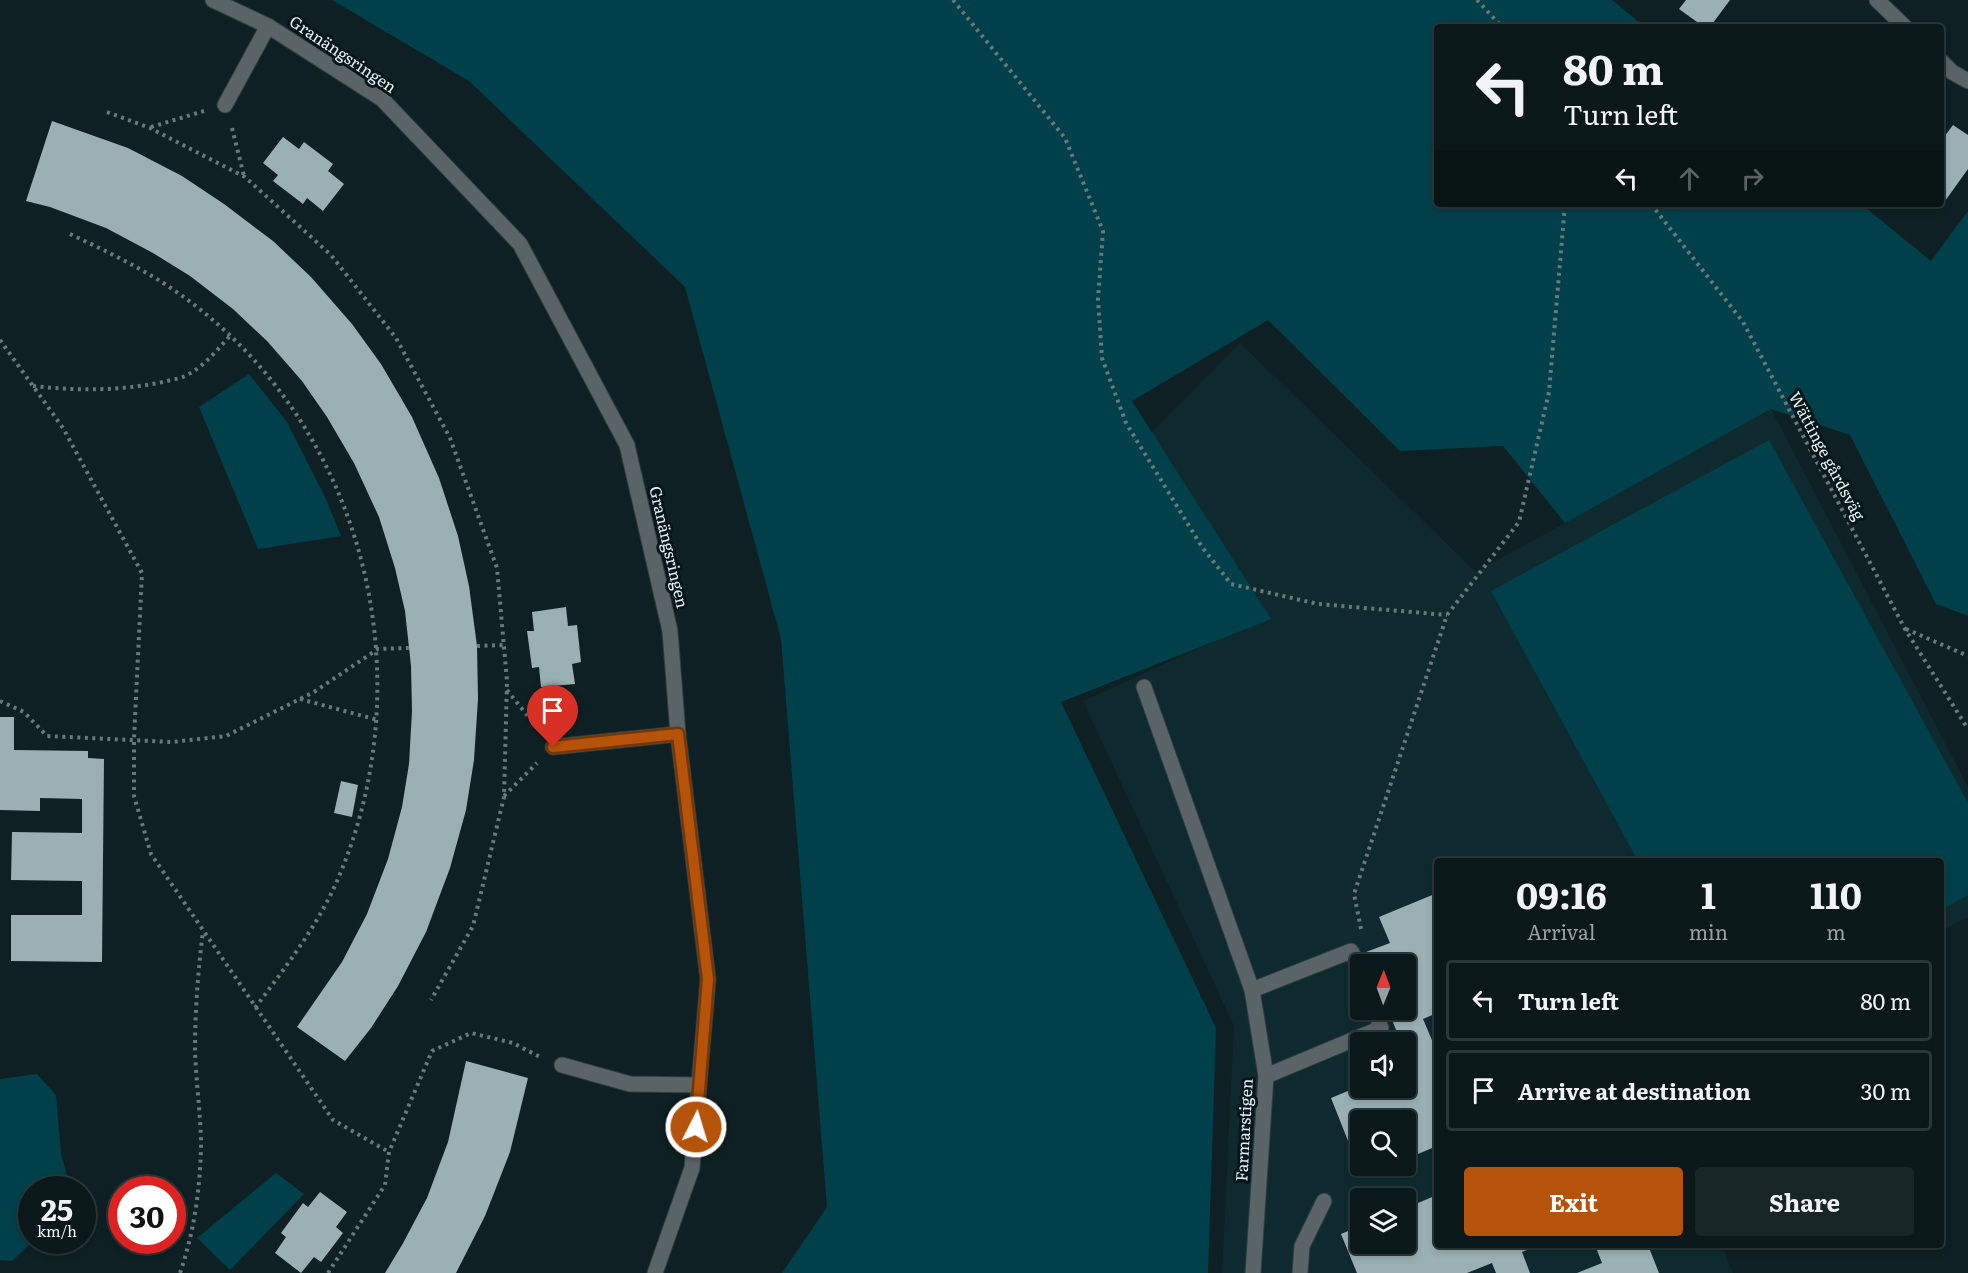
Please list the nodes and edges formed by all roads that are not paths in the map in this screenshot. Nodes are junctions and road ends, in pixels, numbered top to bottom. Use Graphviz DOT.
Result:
graph roads {
  1 [pos="213,0"];
  2 [pos="1877,0"];
  3 [pos="1902,24"];
  4 [pos="268,26"];
  5 [pos="1944,64"];
  6 [pos="1968,81"];
  7 [pos="225,105"];
  8 [pos="1144,687"];
  9 [pos="678,734"];
  10 [pos="553,747"];
  11 [pos="1353,954"];
  12 [pos="1252,990"];
  13 [pos="1378,1020"];
  14 [pos="562,1065"];
  15 [pos="1266,1076"];
  16 [pos="699,1085"];
  17 [pos="1324,1201"];
  18 [pos="655,1273"];
  19 [pos="1253,1273"];
  20 [pos="1300,1273"];
  1 -- 4 [label="street, Granängsringen"];
  2 -- 3 [label="street"];
  4 -- 7 [label="street"];
  4 -- 9 [label="street, Granängsringen"];
  5 -- 6 [label="street"];
  8 -- 12 [label="street, Farmarstigen"];
  9 -- 10 [label="street"];
  9 -- 16 [label="street, Granängsringen"];
  11 -- 12 [label="street"];
  12 -- 15 [label="street, Farmarstigen"];
  13 -- 15 [label="street"];
  14 -- 16 [label="street"];
  15 -- 19 [label="street, Farmarstigen"];
  16 -- 18 [label="street, Granängsringen"];
  17 -- 20 [label="street"];
}
